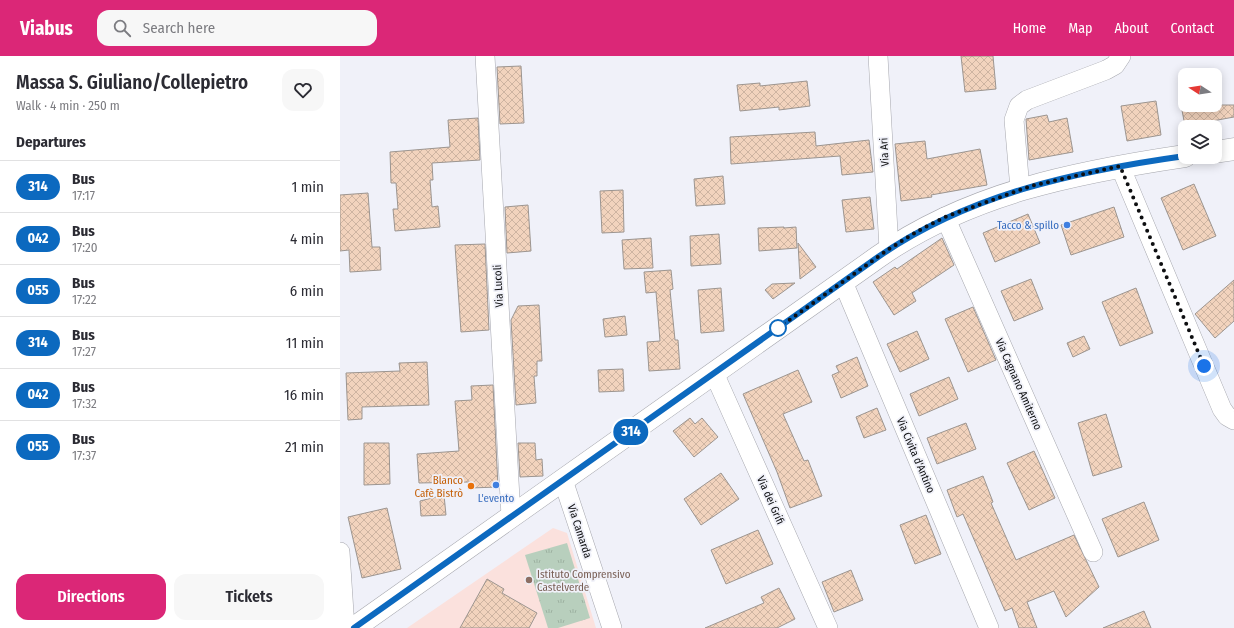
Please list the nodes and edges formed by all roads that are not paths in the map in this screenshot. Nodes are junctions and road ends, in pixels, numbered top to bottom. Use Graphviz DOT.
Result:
graph roads {
  1 [pos="484,56"];
  2 [pos="878,56"];
  3 [pos="1121,56"];
  4 [pos="1234,149"];
  5 [pos="1222,151"];
  6 [pos="1178,157"];
  7 [pos="1120,166"];
  8 [pos="1020,189"];
  9 [pos="945,217"];
  10 [pos="889,249"];
  11 [pos="843,282"];
  12 [pos="714,373"];
  13 [pos="1234,420"];
  14 [pos="563,480"];
  15 [pos="511,516"];
  16 [pos="340,552"];
  17 [pos="1093,552"];
  18 [pos="345,628"];
  19 [pos="354,628"];
  20 [pos="612,628"];
  21 [pos="828,628"];
  22 [pos="989,628"];
  1 -- 15 [label="street, Via Lucoli"];
  2 -- 10 [label="street, Via Ari"];
  3 -- 8 [label="street"];
  4 -- 5 [label="street"];
  6 -- 7 [label="street"];
  7 -- 8 [label="street"];
  7 -- 13 [label="street"];
  8 -- 9 [label="street"];
  9 -- 10 [label="street"];
  9 -- 17 [label="street, Via Cagnano Amiterno"];
  10 -- 11 [label="street"];
  11 -- 12 [label="street"];
  11 -- 22 [label="street, Via Civita d'Antino"];
  12 -- 14 [label="street"];
  12 -- 21 [label="street, Via dei Grifi"];
  14 -- 15 [label="street"];
  14 -- 20 [label="street, Via Camarda"];
  15 -- 19 [label="street"];
  16 -- 18 [label="street"];
}
